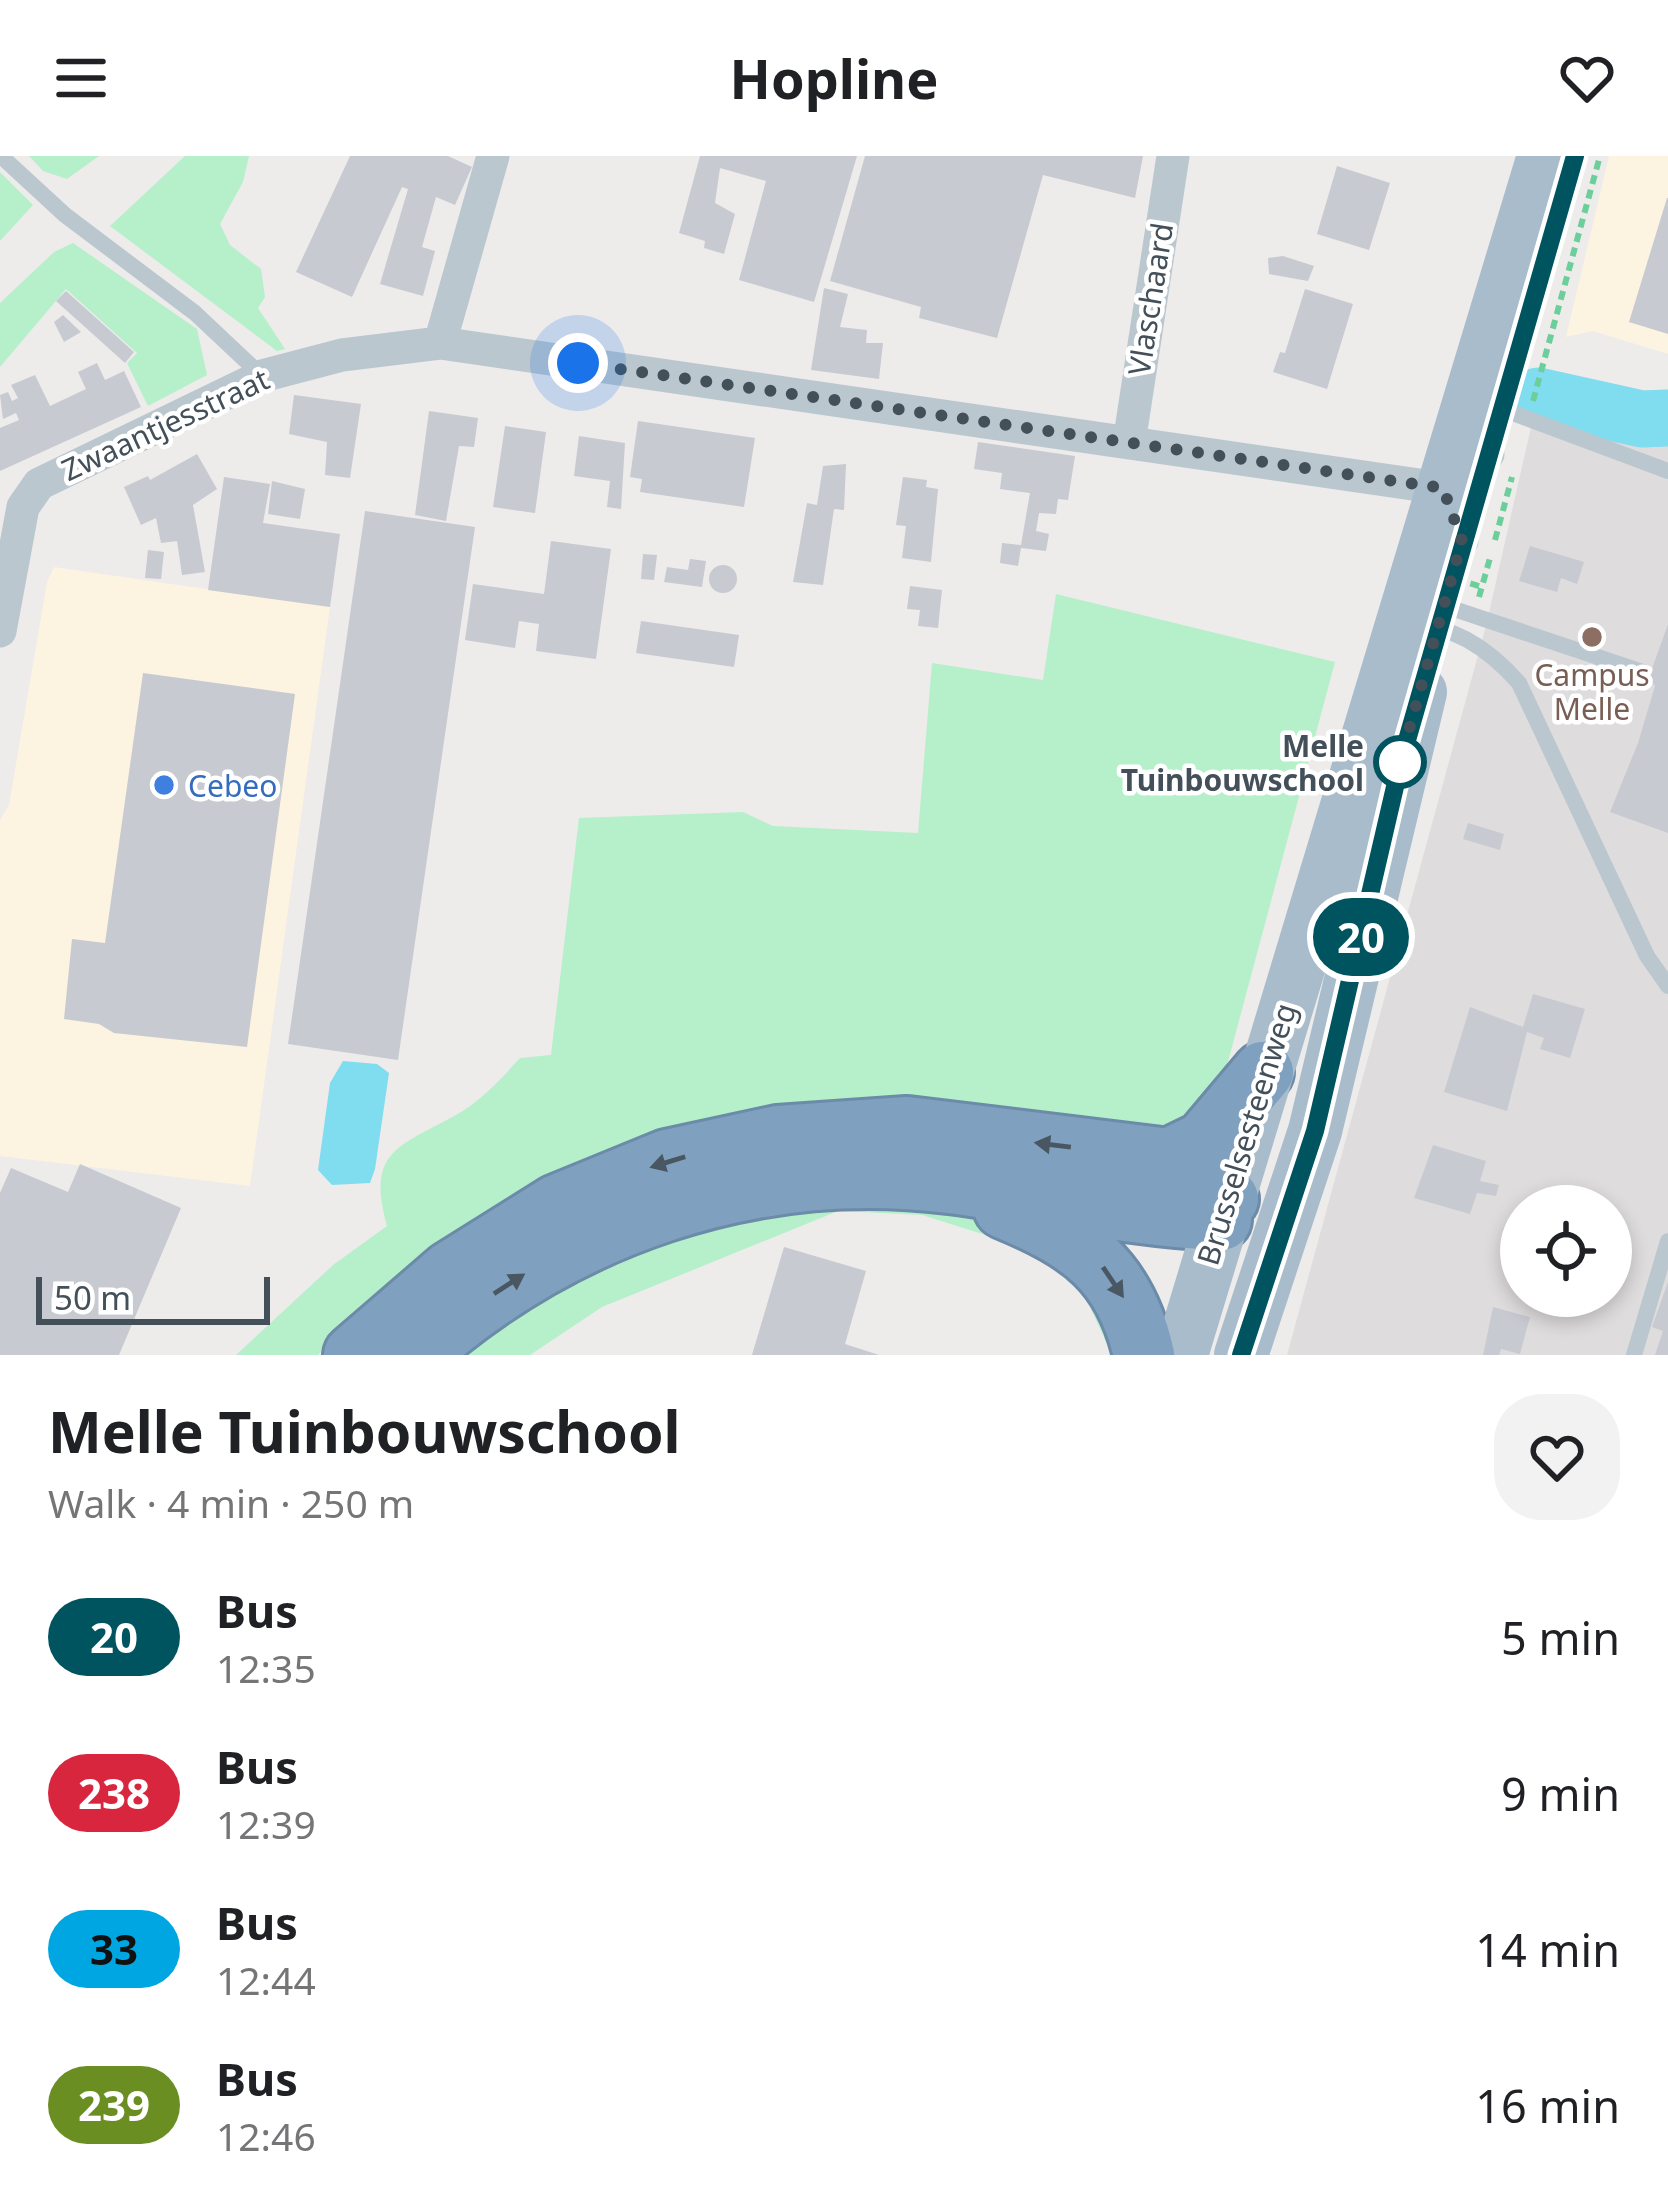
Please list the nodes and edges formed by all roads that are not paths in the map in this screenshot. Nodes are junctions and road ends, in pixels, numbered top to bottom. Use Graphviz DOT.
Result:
graph roads {
  1 [pos="1,156"];
  2 [pos="494,156"];
  3 [pos="1173,156"];
  4 [pos="1544,156"];
  5 [pos="1575,156"];
  6 [pos="440,343"];
  7 [pos="262,376"];
  8 [pos="1495,432"];
  9 [pos="1129,442"];
  10 [pos="1668,471"];
  11 [pos="1443,488"];
  12 [pos="1462,541"];
  13 [pos="1429,618"];
  14 [pos="0,631"];
  15 [pos="1643,672"];
  16 [pos="1668,986"];
  17 [pos="1264,1072"];
  18 [pos="1315,1131"];
  19 [pos="1169,1159"];
  20 [pos="943,1182"];
  21 [pos="1229,1210"];
  22 [pos="1668,1241"];
  23 [pos="1245,1342"];
  24 [pos="353,1355"];
  25 [pos="417,1355"];
  26 [pos="1144,1355"];
  27 [pos="1180,1355"];
  28 [pos="1634,1355"];
  1 -- 7 [label="lane"];
  2 -- 6 [label="street"];
  3 -- 9 [label="street, Vlaschaard"];
  4 -- 11 [label="main road, Brusselsesteenweg"];
  5 -- 8 [label="main road, Brusselsesteenweg"];
  6 -- 7 [label="street, Zwaantjesstraat"];
  6 -- 9 [label="street, Zwaantjesstraat"];
  7 -- 14 [label="street, Zwaantjesstraat"];
  8 -- 10 [label="lane"];
  8 -- 11 [label="street"];
  8 -- 12 [label="main road, Brusselsesteenweg"];
  9 -- 11 [label="street, Zwaantjesstraat"];
  11 -- 12 [label="street"];
  11 -- 13 [label="main road, Brusselsesteenweg"];
  12 -- 13 [label="main road, Brusselsesteenweg"];
  13 -- 15 [label="lane"];
  13 -- 16 [label="lane"];
  13 -- 17 [label="main road, Brusselsesteenweg"];
  13 -- 18 [label="main road, Brusselsesteenweg"];
  17 -- 19 [label="highway"];
  17 -- 21 [label="main road, Brusselsesteenweg"];
  18 -- 21 [label="main road"];
  18 -- 23 [label="main road, Brusselsesteenweg"];
  19 -- 21 [label="highway"];
  19 -- 24 [label="highway, one-way"];
  20 -- 21 [label="highway"];
  25 -- 20 [label="highway, one-way"];
  20 -- 26 [label="highway, one-way"];
  21 -- 23 [label="main road"];
  21 -- 27 [label="main road, Brusselsesteenweg"];
  22 -- 28 [label="lane"];
}
